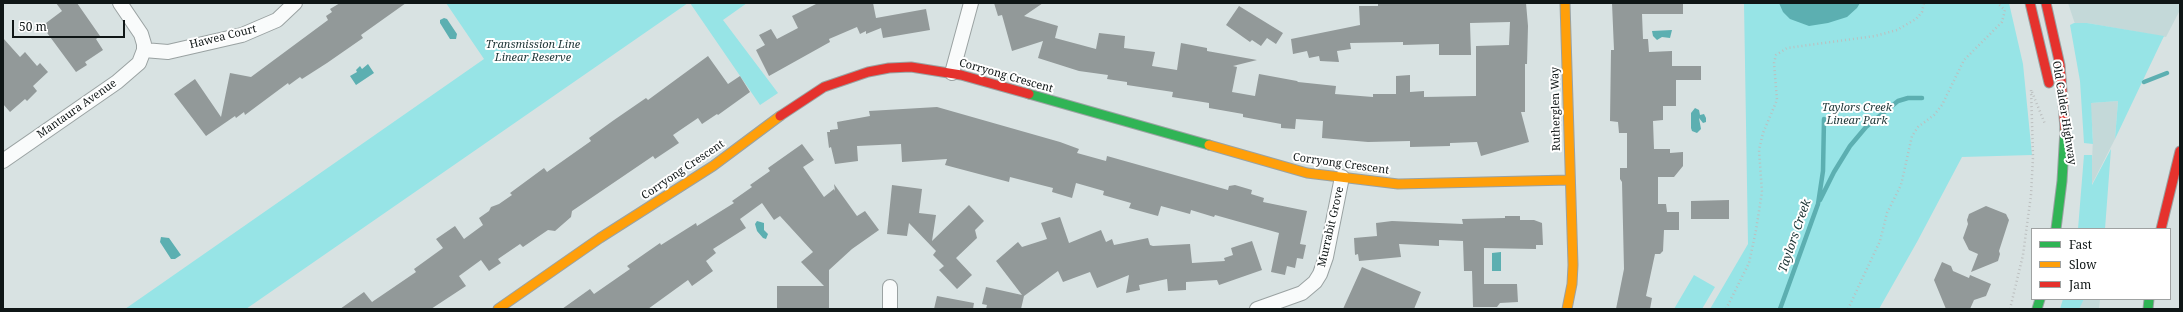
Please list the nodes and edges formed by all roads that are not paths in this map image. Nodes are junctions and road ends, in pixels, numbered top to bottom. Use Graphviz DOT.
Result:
graph roads {
  1 [pos="120,3"];
  2 [pos="295,3"];
  3 [pos="971,3"];
  4 [pos="1565,3"];
  5 [pos="2030,3"];
  6 [pos="2046,3"];
  7 [pos="144,50"];
  8 [pos="952,72"];
  9 [pos="2051,92"];
  10 [pos="2053,105"];
  11 [pos="2180,151"];
  12 [pos="3,161"];
  13 [pos="1342,178"];
  14 [pos="1570,180"];
  15 [pos="2062,181"];
  16 [pos="1570,214"];
  17 [pos="2056,228"];
  18 [pos="2161,228"];
  19 [pos="890,287"];
  20 [pos="1559,298"];
  21 [pos="498,309"];
  22 [pos="890,309"];
  23 [pos="1257,309"];
  24 [pos="1567,309"];
  1 -- 7 [label="street"];
  2 -- 7 [label="street, Hawea Court"];
  3 -- 8 [label="street"];
  4 -- 14 [label="main road, Rutherglen Way"];
  5 -- 9 [label="main road, Old Calder Highway"];
  6 -- 15 [label="main road, Old Calder Highway"];
  7 -- 12 [label="street, Mantaura Avenue"];
  8 -- 13 [label="main road, Corryong Crescent"];
  8 -- 21 [label="main road, Corryong Crescent"];
  10 -- 15 [label="main road, Old Calder Highway"];
  11 -- 18 [label="main road"];
  13 -- 14 [label="main road, Corryong Crescent"];
  13 -- 23 [label="street, Murrabit Grove"];
  14 -- 16 [label="main road, Rutherglen Way"];
  15 -- 17 [label="main road, Old Calder Highway"];
  16 -- 20 [label="main road, Rutherglen Way"];
  16 -- 24 [label="main road, Rutherglen Way"];
  19 -- 22 [label="street"];
}
